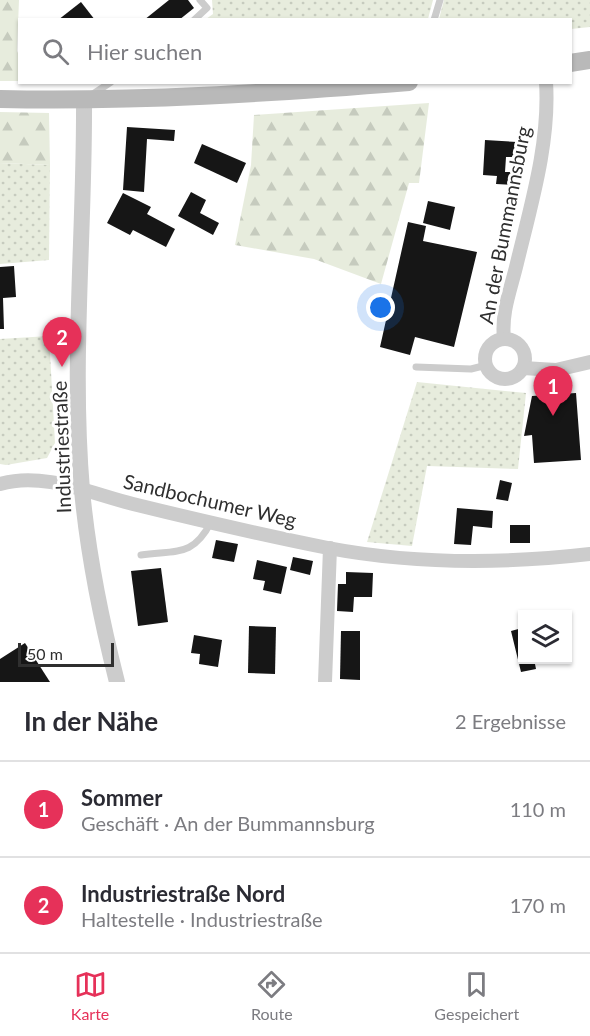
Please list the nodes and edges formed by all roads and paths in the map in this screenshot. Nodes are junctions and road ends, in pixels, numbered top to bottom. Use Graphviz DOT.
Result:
graph roads {
  1 [pos="200,0"];
  2 [pos="440,0"];
  3 [pos="196,18"];
  4 [pos="435,18"];
  5 [pos="590,60"];
  6 [pos="572,63"];
  7 [pos="108,84"];
  8 [pos="382,84"];
  9 [pos="546,84"];
  10 [pos="0,99"];
  11 [pos="84,99"];
  12 [pos="504,339"];
  13 [pos="590,363"];
  14 [pos="487,365"];
  15 [pos="416,367"];
  16 [pos="523,368"];
  17 [pos="0,484"];
  18 [pos="82,489"];
  19 [pos="211,522"];
  20 [pos="330,548"];
  21 [pos="590,554"];
  22 [pos="141,555"];
  23 [pos="117,682"];
  24 [pos="325,682"];
  1 -- 3 [label="lane"];
  2 -- 4 [label="lane"];
  5 -- 6 [label="main road"];
  7 -- 11 [label="lane"];
  8 -- 11 [label="main road"];
  9 -- 12 [label="street, An der Bummannsburg"];
  10 -- 11 [label="main road"];
  11 -- 18 [label="street, Industriestraße"];
  12 -- 14 [label="street, An der Bummannsburg"];
  12 -- 16 [label="street, An der Bummannsburg"];
  13 -- 16 [label="street"];
  14 -- 15 [label="lane"];
  14 -- 16 [label="street"];
  17 -- 18 [label="street, Sandbochumer Weg"];
  18 -- 19 [label="street, Sandbochumer Weg"];
  18 -- 23 [label="street, Industriestraße"];
  19 -- 20 [label="street, Sandbochumer Weg"];
  19 -- 22 [label="lane"];
  20 -- 21 [label="street, Sandbochumer Weg"];
  20 -- 24 [label="street"];
}
